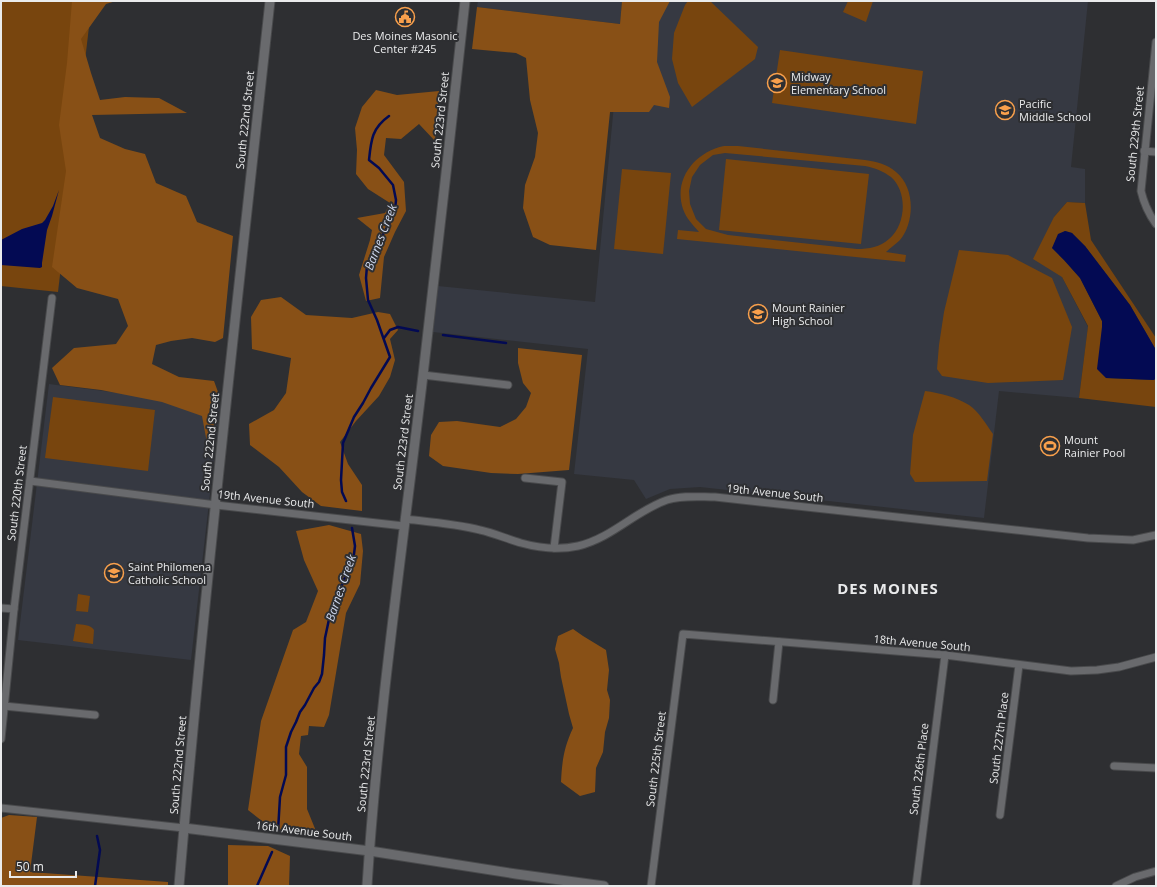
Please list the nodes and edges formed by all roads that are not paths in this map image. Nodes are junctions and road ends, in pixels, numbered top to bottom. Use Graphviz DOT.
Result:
graph roads {
  1 [pos="270,1"];
  2 [pos="465,1"];
  3 [pos="1156,42"];
  4 [pos="1144,151"];
  5 [pos="1156,152"];
  6 [pos="1156,224"];
  7 [pos="52,298"];
  8 [pos="423,375"];
  9 [pos="508,385"];
  10 [pos="524,478"];
  11 [pos="30,481"];
  12 [pos="216,505"];
  13 [pos="405,523"];
  14 [pos="1156,535"];
  15 [pos="554,548"];
  16 [pos="1,608"];
  17 [pos="14,609"];
  18 [pos="683,634"];
  19 [pos="779,642"];
  20 [pos="945,655"];
  21 [pos="1156,657"];
  22 [pos="1020,665"];
  23 [pos="773,700"];
  24 [pos="4,706"];
  25 [pos="95,715"];
  26 [pos="1,739"];
  27 [pos="1114,766"];
  28 [pos="1156,768"];
  29 [pos="1,808"];
  30 [pos="1000,815"];
  31 [pos="184,828"];
  32 [pos="370,851"];
  33 [pos="1156,871"];
  34 [pos="179,886"];
  35 [pos="367,886"];
  36 [pos="604,886"];
  37 [pos="651,886"];
  38 [pos="916,886"];
  39 [pos="1116,886"];
  1 -- 12 [label="street, South 222nd Street"];
  2 -- 8 [label="street, South 223rd Street"];
  3 -- 4 [label="street, South 229th Street"];
  4 -- 5 [label="street"];
  4 -- 6 [label="street, South 229th Street"];
  7 -- 11 [label="street, South 220th Street"];
  8 -- 9 [label="street"];
  8 -- 13 [label="street, South 223rd Street"];
  10 -- 15 [label="street"];
  11 -- 12 [label="street, 19th Avenue South"];
  11 -- 17 [label="street, South 220th Street"];
  12 -- 13 [label="street, 19th Avenue South"];
  12 -- 31 [label="street, South 222nd Street"];
  13 -- 15 [label="street, 19th Avenue South"];
  13 -- 32 [label="street, South 223rd Street"];
  14 -- 15 [label="street, 19th Avenue South"];
  16 -- 17 [label="street"];
  17 -- 24 [label="street, South 220th Street"];
  18 -- 19 [label="street, 18th Avenue South"];
  18 -- 37 [label="street, South 225th Street"];
  19 -- 20 [label="street, 18th Avenue South"];
  19 -- 23 [label="street"];
  20 -- 22 [label="street, 18th Avenue South"];
  20 -- 38 [label="street, South 226th Place"];
  21 -- 22 [label="street, 18th Avenue South"];
  22 -- 30 [label="street, South 227th Place"];
  24 -- 25 [label="street"];
  24 -- 26 [label="street, South 220th Street"];
  27 -- 28 [label="street"];
  29 -- 31 [label="street, 16th Avenue South"];
  31 -- 32 [label="street, 16th Avenue South"];
  31 -- 34 [label="street, South 222nd Street"];
  32 -- 35 [label="street, South 223rd Street"];
  32 -- 36 [label="street, 16th Avenue South"];
  33 -- 39 [label="street"];
}
